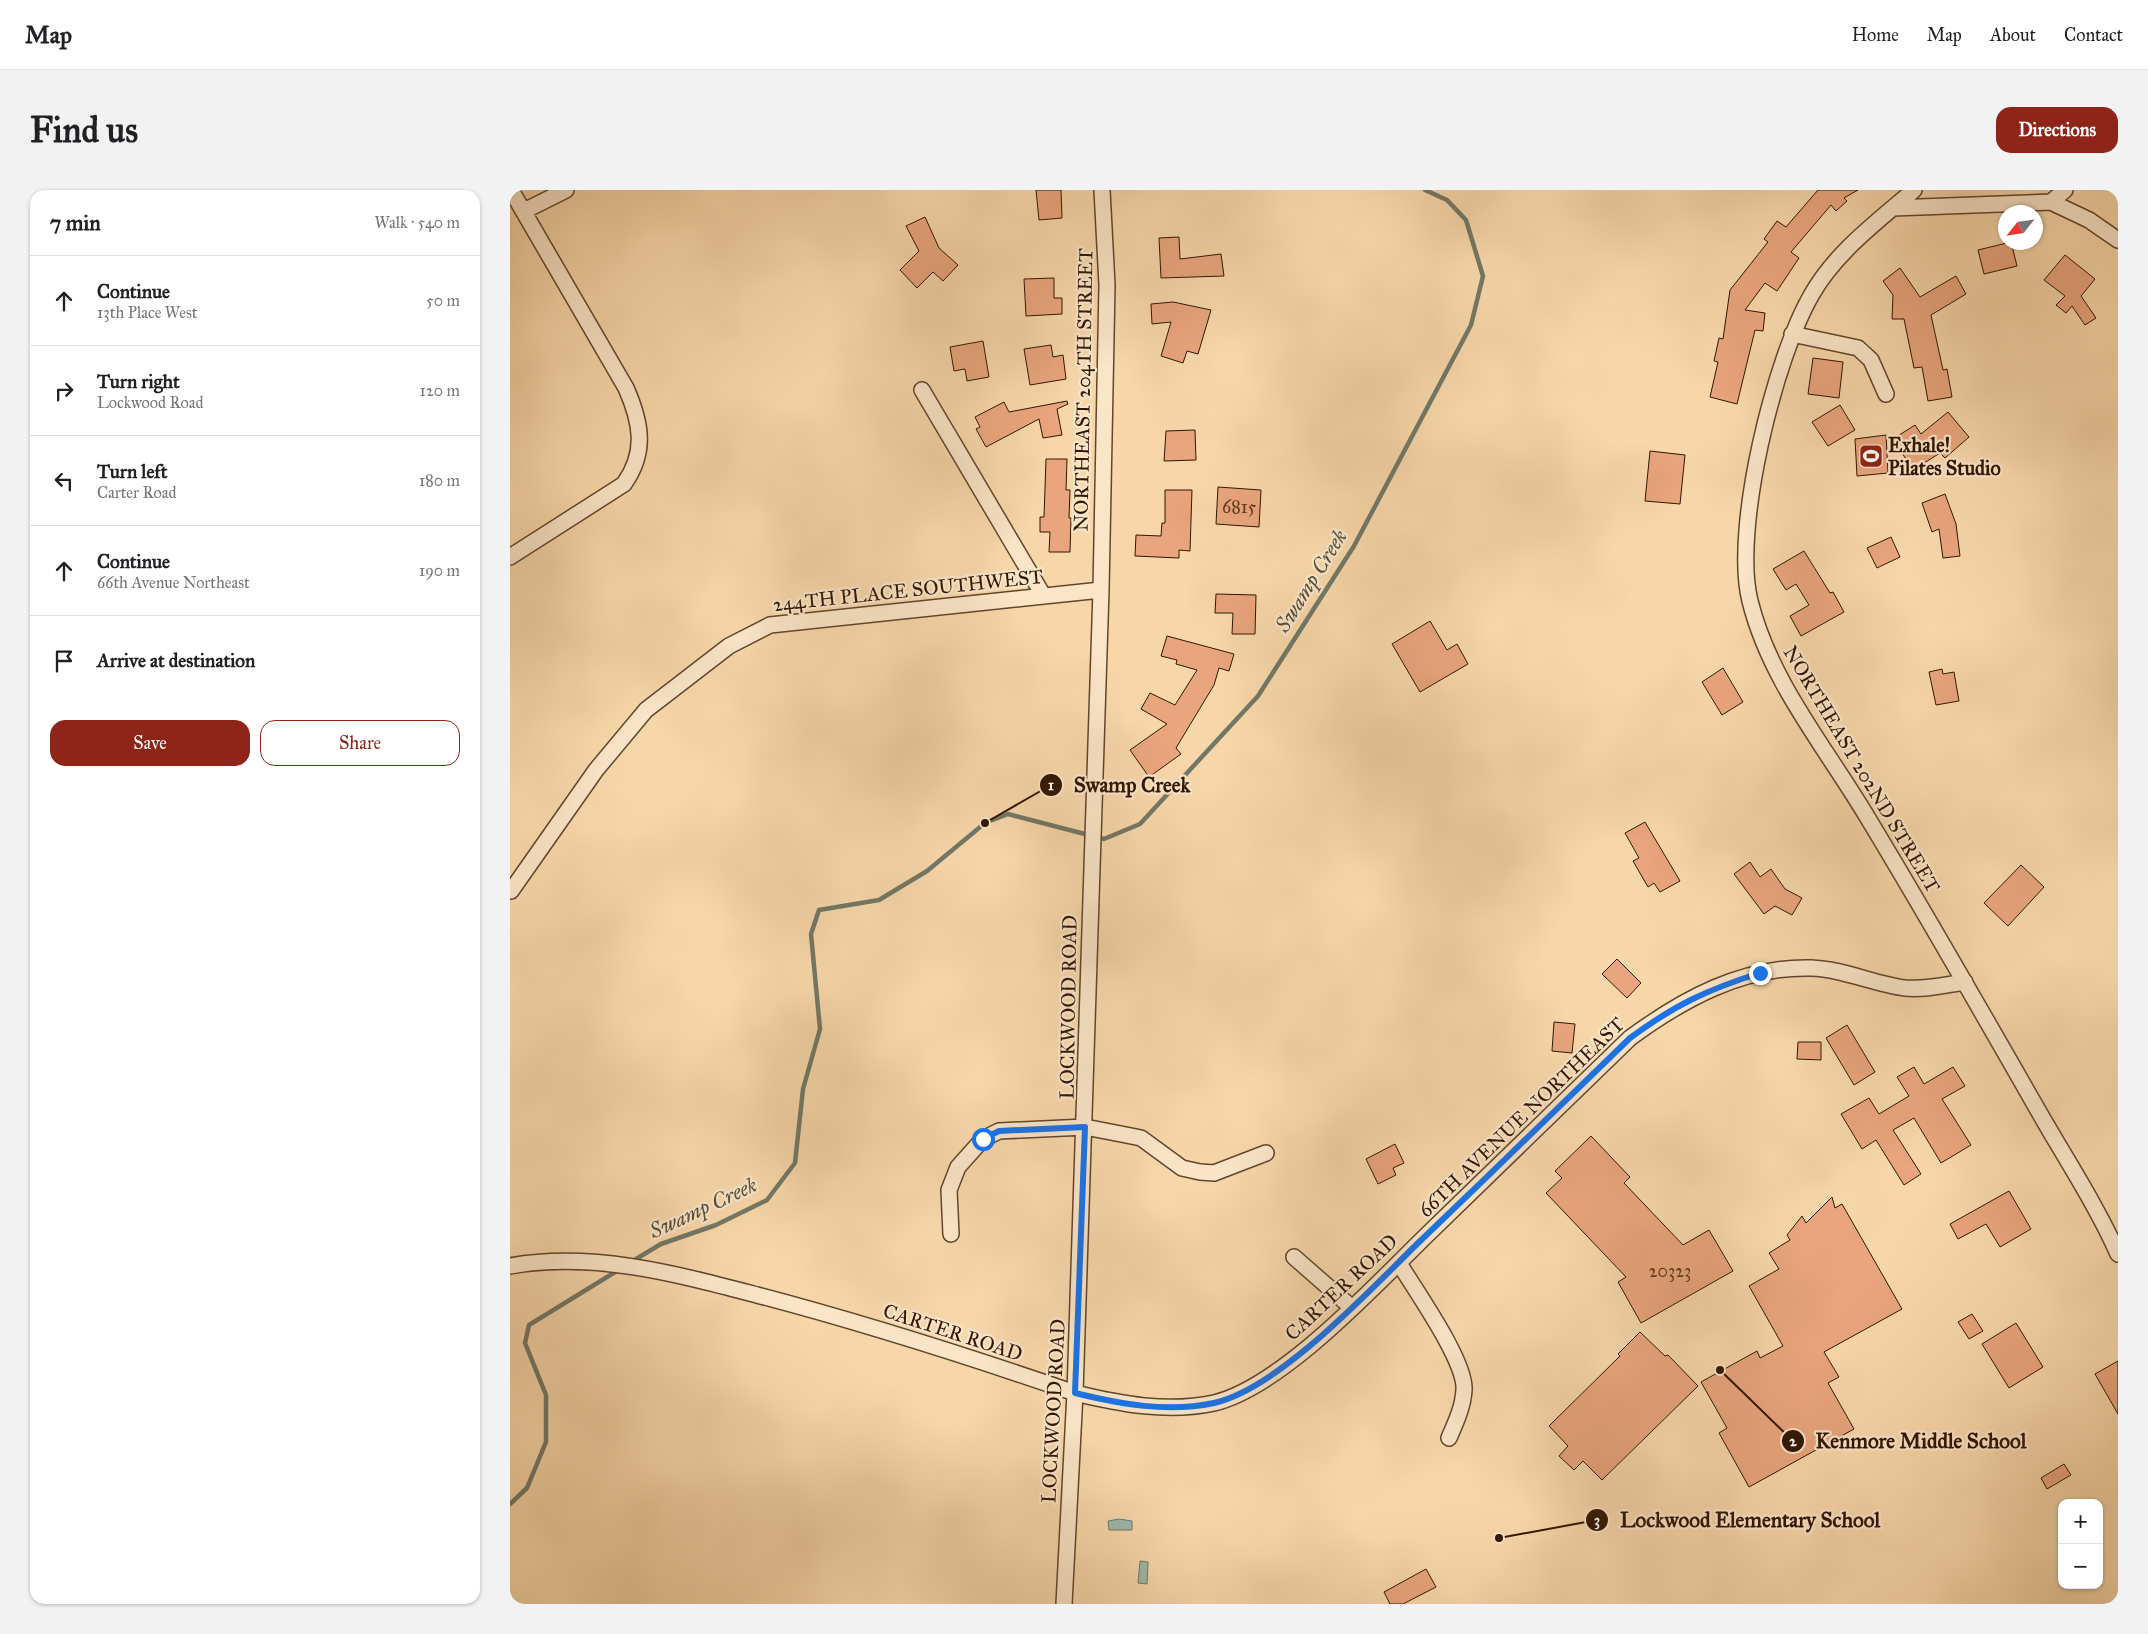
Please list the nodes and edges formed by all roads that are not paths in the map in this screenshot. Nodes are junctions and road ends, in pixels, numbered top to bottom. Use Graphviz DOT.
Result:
graph roads {
  1 [pos="511,190"];
  2 [pos="566,190"];
  3 [pos="1102,190"];
  4 [pos="1914,190"];
  5 [pos="2064,190"];
  6 [pos="2051,202"];
  7 [pos="1893,208"];
  8 [pos="524,211"];
  9 [pos="2118,240"];
  10 [pos="1792,334"];
  11 [pos="922,390"];
  12 [pos="1886,394"];
  13 [pos="510,557"];
  14 [pos="1101,590"];
  15 [pos="1043,595"];
  16 [pos="510,891"];
  17 [pos="1965,982"];
  18 [pos="1085,1127"];
  19 [pos="1266,1153"];
  20 [pos="951,1234"];
  21 [pos="1420,1241"];
  22 [pos="2118,1254"];
  23 [pos="1294,1257"];
  24 [pos="1399,1263"];
  25 [pos="510,1266"];
  26 [pos="1351,1307"];
  27 [pos="1075,1393"];
  28 [pos="1450,1438"];
  29 [pos="1064,1604"];
  1 -- 8 [label="street"];
  2 -- 8 [label="street"];
  3 -- 14 [label="street, NORTHEAST 204TH STREET"];
  4 -- 7 [label="street, NORTHEAST 202ND STREET"];
  5 -- 6 [label="street"];
  6 -- 7 [label="street"];
  6 -- 9 [label="street"];
  7 -- 10 [label="street, NORTHEAST 202ND STREET"];
  8 -- 13 [label="street"];
  10 -- 12 [label="street"];
  10 -- 17 [label="street, NORTHEAST 202ND STREET"];
  11 -- 15 [label="street"];
  14 -- 15 [label="street, 244TH PLACE SOUTHWEST"];
  14 -- 18 [label="street, LOCKWOOD ROAD"];
  15 -- 16 [label="street, 244TH PLACE SOUTHWEST"];
  17 -- 21 [label="street, 66TH AVENUE NORTHEAST"];
  17 -- 22 [label="street, NORTHEAST 202ND STREET"];
  18 -- 19 [label="street"];
  18 -- 20 [label="street"];
  18 -- 27 [label="street, LOCKWOOD ROAD"];
  21 -- 24 [label="street, CARTER ROAD"];
  23 -- 26 [label="street"];
  24 -- 26 [label="street, CARTER ROAD"];
  24 -- 28 [label="street"];
  25 -- 27 [label="street, CARTER ROAD"];
  26 -- 27 [label="street, CARTER ROAD"];
  27 -- 29 [label="street, LOCKWOOD ROAD"];
}
